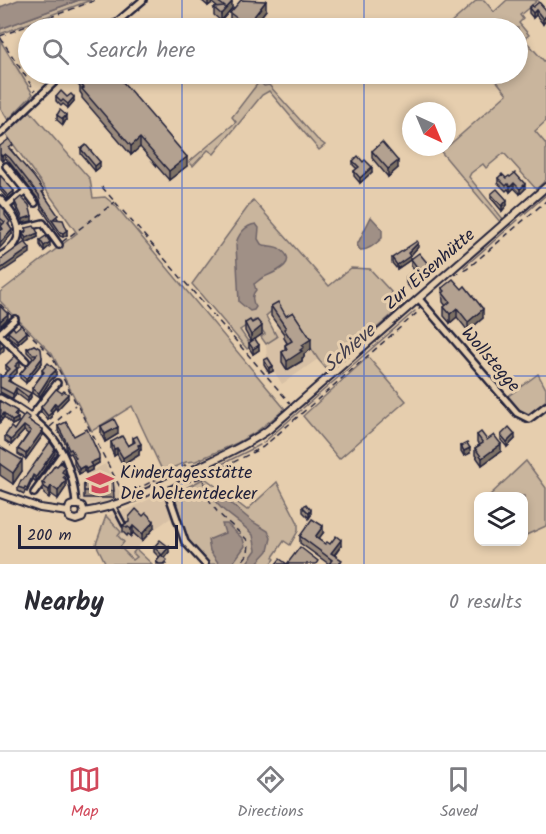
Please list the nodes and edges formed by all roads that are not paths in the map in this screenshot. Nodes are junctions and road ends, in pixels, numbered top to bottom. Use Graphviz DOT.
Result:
graph roads {
  1 [pos="143,0"];
  2 [pos="122,18"];
  3 [pos="52,84"];
  4 [pos="0,134"];
  5 [pos="6,166"];
  6 [pos="546,187"];
  7 [pos="26,192"];
  8 [pos="0,199"];
  9 [pos="35,203"];
  10 [pos="6,206"];
  11 [pos="19,229"];
  12 [pos="59,245"];
  13 [pos="0,255"];
  14 [pos="421,301"];
  15 [pos="15,319"];
  16 [pos="0,334"];
  17 [pos="26,361"];
  18 [pos="57,383"];
  19 [pos="0,398"];
  20 [pos="546,406"];
  21 [pos="31,417"];
  22 [pos="62,454"];
  23 [pos="165,483"];
  24 [pos="34,493"];
  25 [pos="0,494"];
  26 [pos="76,504"];
  27 [pos="114,506"];
  28 [pos="68,512"];
  29 [pos="84,512"];
  30 [pos="126,527"];
  31 [pos="205,564"];
  1 -- 2 [label="street"];
  3 -- 4 [label="street"];
  5 -- 7 [label="street"];
  6 -- 14 [label="street, Zur Eisenhütte"];
  7 -- 9 [label="street"];
  7 -- 10 [label="street"];
  8 -- 10 [label="street"];
  10 -- 11 [label="street"];
  11 -- 12 [label="street"];
  11 -- 13 [label="street"];
  14 -- 20 [label="street, Wollstegge"];
  14 -- 23 [label="street, Zur Eisenhütte"];
  15 -- 16 [label="street"];
  16 -- 17 [label="street"];
  18 -- 21 [label="street"];
  19 -- 21 [label="street"];
  21 -- 22 [label="street"];
  22 -- 24 [label="street"];
  22 -- 26 [label="street"];
  23 -- 27 [label="street, Zur Eisenhütte"];
  23 -- 31 [label="street"];
  25 -- 28 [label="street, Zur Eisenhütte"];
  26 -- 28 [label="street"];
  26 -- 29 [label="street"];
  27 -- 29 [label="street, Zur Eisenhütte"];
  27 -- 30 [label="lane"];
  28 -- 29 [label="street, Zur Eisenhütte"];
}
